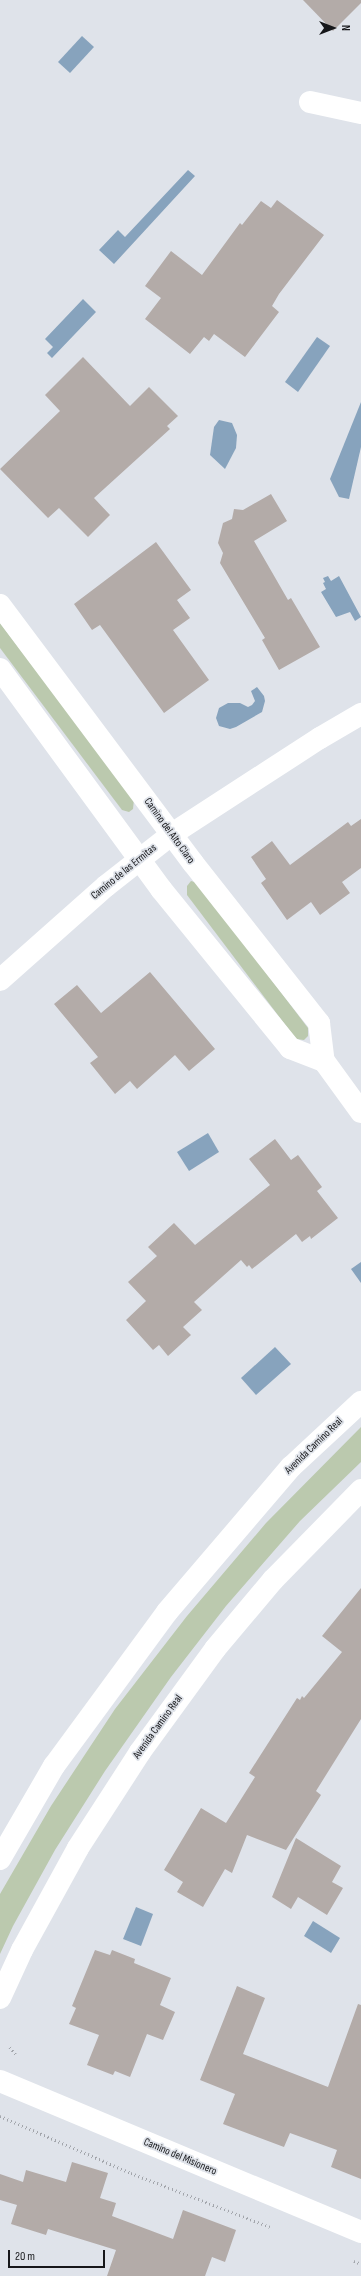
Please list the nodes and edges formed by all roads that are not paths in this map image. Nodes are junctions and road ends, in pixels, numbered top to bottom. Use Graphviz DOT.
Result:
graph roads {
  1 [pos="310,102"];
  2 [pos="361,114"];
  3 [pos="0,605"];
  4 [pos="0,669"];
  5 [pos="361,714"];
  6 [pos="172,834"];
  7 [pos="141,860"];
  8 [pos="0,980"];
  9 [pos="324,1061"];
  10 [pos="361,1112"];
  11 [pos="361,1402"];
  12 [pos="361,1490"];
  13 [pos="0,1859"];
  14 [pos="0,1998"];
  15 [pos="0,2081"];
  16 [pos="361,2232"];
  1 -- 2 [label="street"];
  3 -- 6 [label="street, Camino del Alto Claro"];
  4 -- 7 [label="street"];
  5 -- 6 [label="street, Camino de las Ermitas"];
  6 -- 7 [label="street, Camino de las Ermitas"];
  6 -- 9 [label="street, Camino del Alto Claro"];
  7 -- 8 [label="street, Camino de las Ermitas"];
  7 -- 9 [label="street"];
  9 -- 10 [label="street, Camino del Alto Claro"];
  11 -- 13 [label="street, Avenida Camino Real"];
  12 -- 14 [label="street, Avenida Camino Real"];
  15 -- 16 [label="street, Camino del Misionero"];
}
